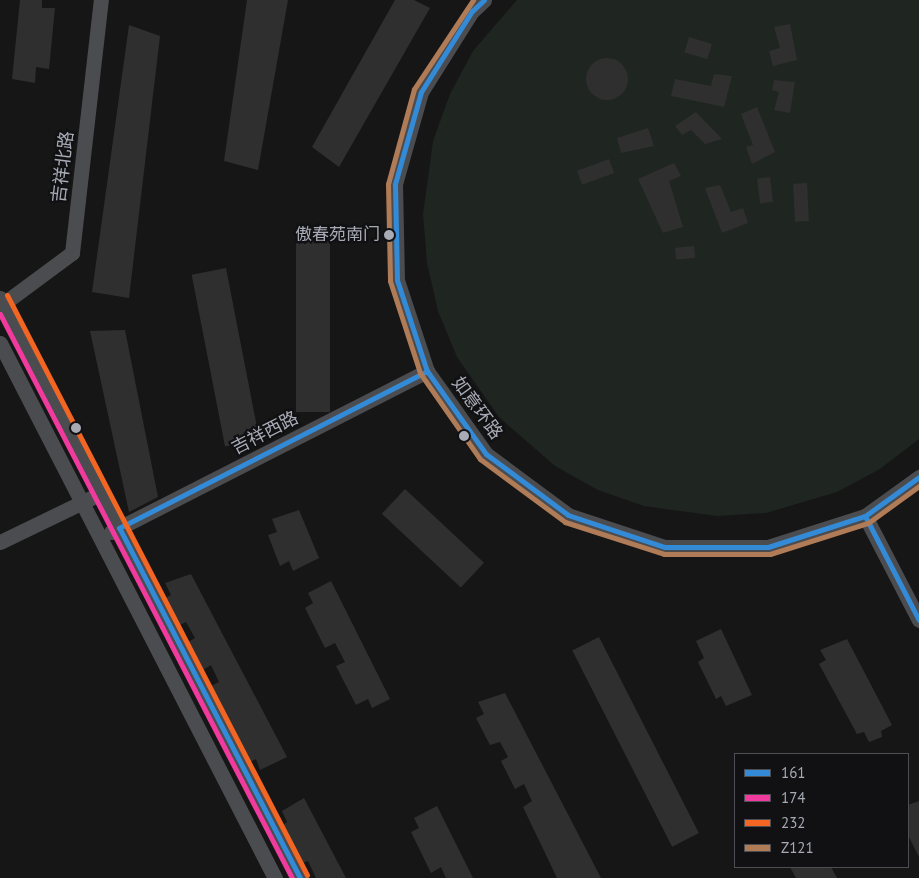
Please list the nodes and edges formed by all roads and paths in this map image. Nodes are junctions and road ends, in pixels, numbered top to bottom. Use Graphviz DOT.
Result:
graph roads {
  1 [pos="101,0"];
  2 [pos="484,0"];
  3 [pos="2,301"];
  4 [pos="0,343"];
  5 [pos="427,371"];
  6 [pos="919,478"];
  7 [pos="101,493"];
  8 [pos="83,502"];
  9 [pos="865,516"];
  10 [pos="119,528"];
  11 [pos="101,537"];
  12 [pos="0,542"];
  13 [pos="919,620"];
  14 [pos="275,878"];
  15 [pos="300,878"];
  1 -- 3 [label="street, 吉祥北路"];
  2 -- 5 [label="street, 如意环路"];
  3 -- 7 [label="street"];
  4 -- 8 [label="street"];
  5 -- 9 [label="street, 如意环路"];
  5 -- 10 [label="street, 吉祥西路"];
  6 -- 9 [label="street, 如意环路"];
  7 -- 8 [label="street"];
  7 -- 10 [label="street"];
  8 -- 11 [label="street"];
  8 -- 12 [label="street"];
  9 -- 13 [label="street"];
  10 -- 11 [label="street, 吉祥西路"];
  10 -- 15 [label="street"];
  11 -- 14 [label="street"];
}
